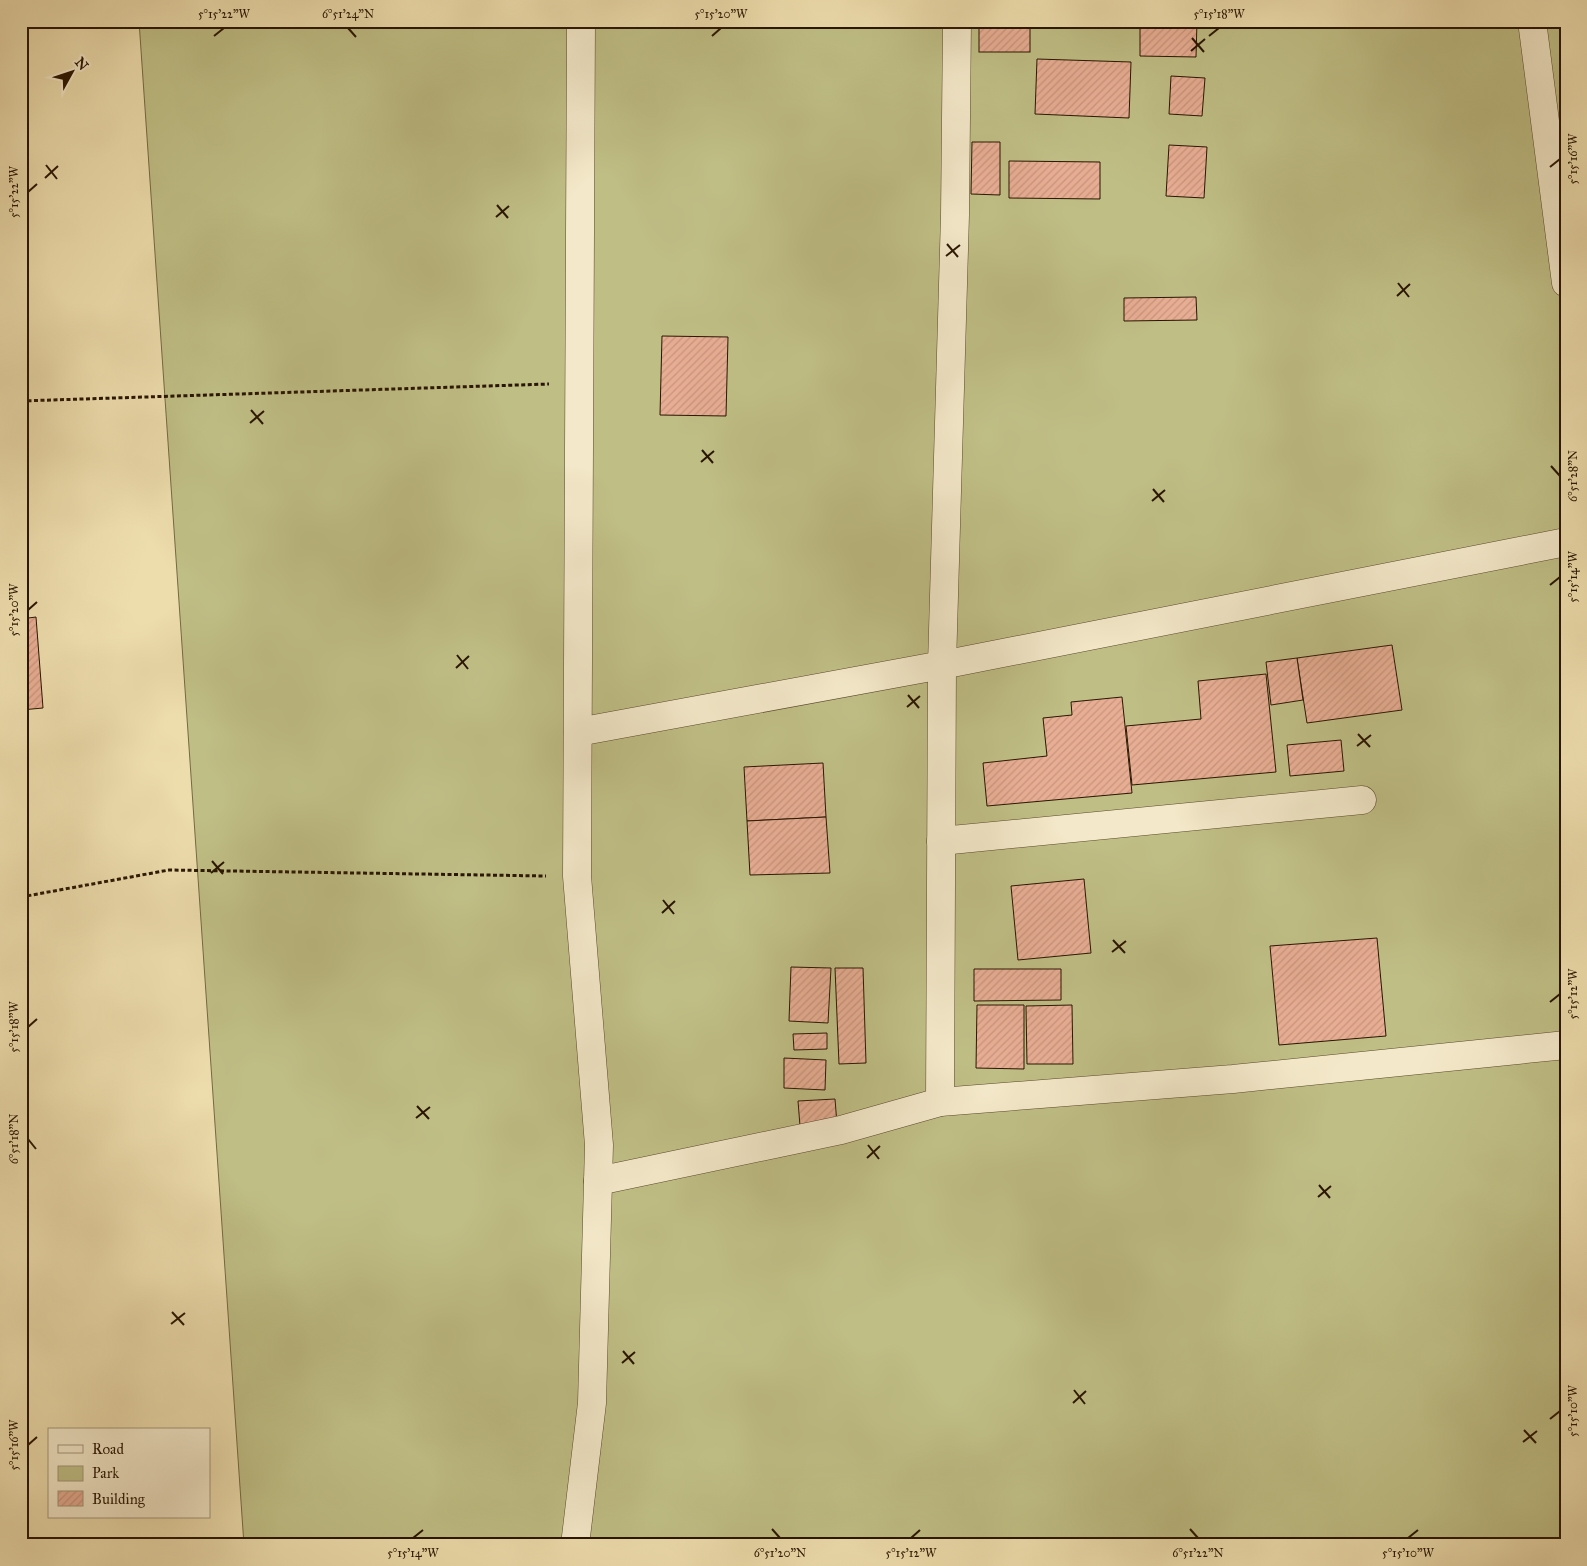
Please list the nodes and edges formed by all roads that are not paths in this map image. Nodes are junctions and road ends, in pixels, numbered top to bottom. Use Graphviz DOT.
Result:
graph roads {
  1 [pos="581,21"];
  2 [pos="958,21"];
  3 [pos="1532,21"];
  4 [pos="1566,283"];
  5 [pos="1566,542"];
  6 [pos="942,665"];
  7 [pos="578,732"];
  8 [pos="1362,800"];
  9 [pos="941,842"];
  10 [pos="1566,1045"];
  11 [pos="940,1102"];
  12 [pos="598,1181"];
  13 [pos="575,1545"];
  1 -- 7 [label="street"];
  2 -- 6 [label="street"];
  3 -- 4 [label="street"];
  5 -- 6 [label="street"];
  6 -- 7 [label="street"];
  6 -- 9 [label="street"];
  7 -- 12 [label="street"];
  8 -- 9 [label="street"];
  9 -- 11 [label="street"];
  10 -- 11 [label="street"];
  11 -- 12 [label="street"];
  12 -- 13 [label="street"];
}
